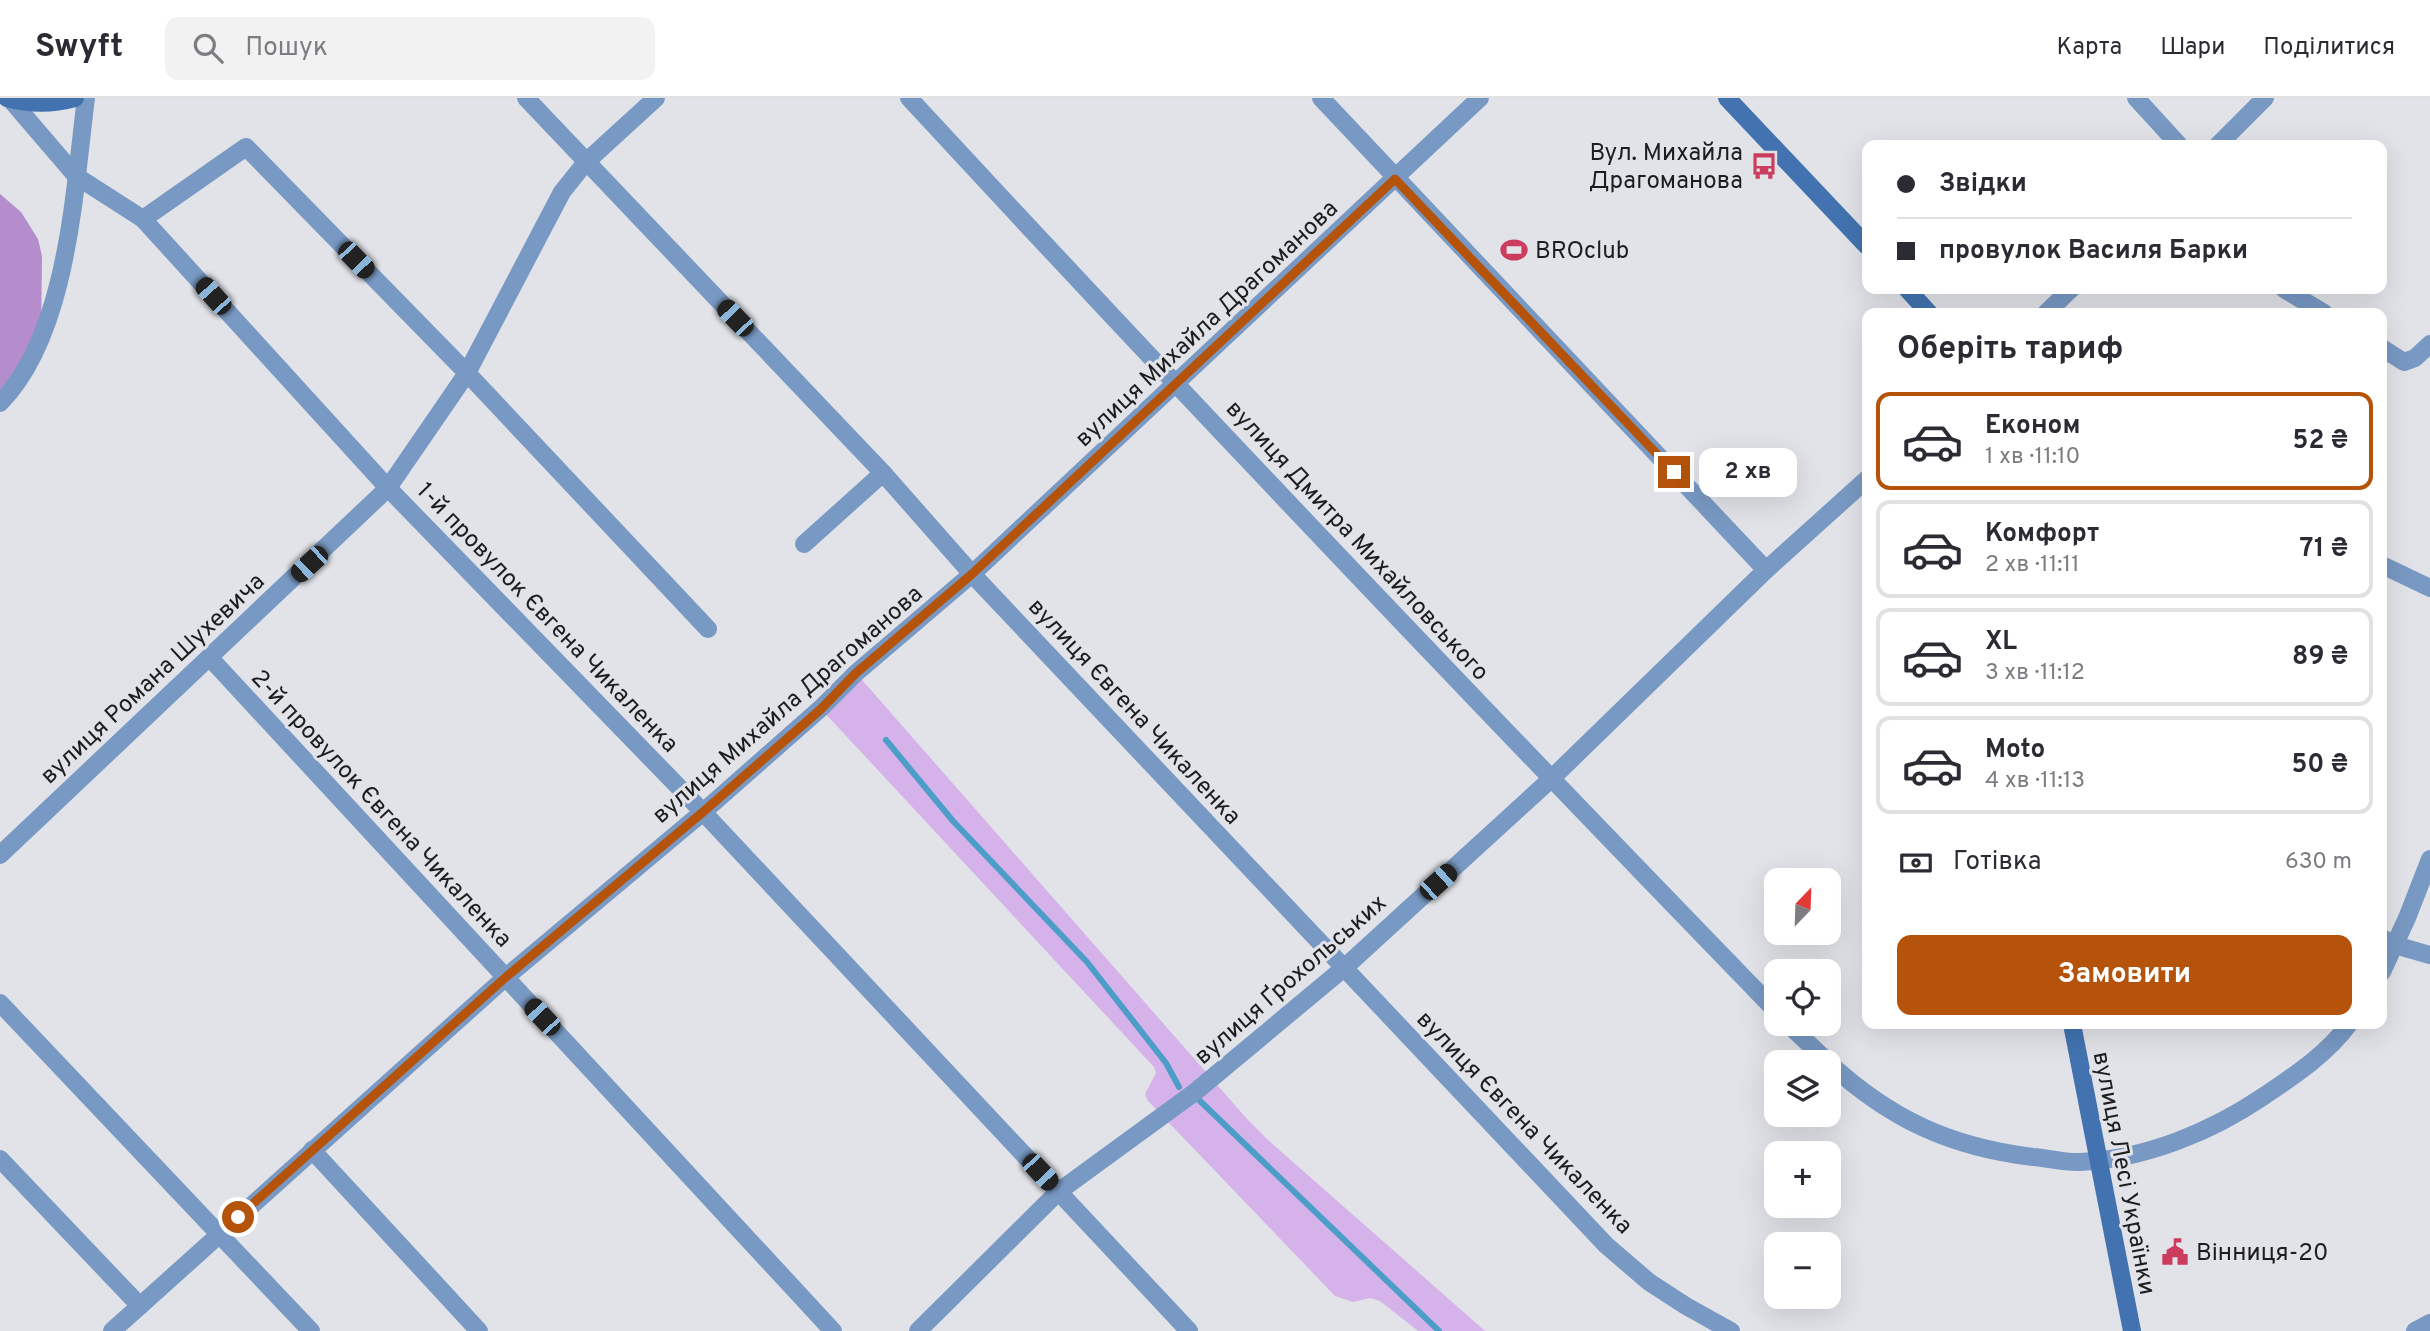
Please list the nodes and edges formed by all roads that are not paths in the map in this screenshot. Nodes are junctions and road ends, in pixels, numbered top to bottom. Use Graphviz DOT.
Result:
graph roads {
  1 [pos="75,98"];
  2 [pos="86,98"];
  3 [pos="526,98"];
  4 [pos="656,98"];
  5 [pos="909,98"];
  6 [pos="1321,98"];
  7 [pos="1480,98"];
  8 [pos="1727,98"];
  9 [pos="2136,98"];
  10 [pos="2265,98"];
  11 [pos="9,99"];
  12 [pos="2174,140"];
  13 [pos="2223,140"];
  14 [pos="586,162"];
  15 [pos="76,176"];
  16 [pos="1395,179"];
  17 [pos="143,219"];
  18 [pos="1862,241"];
  19 [pos="1912,294"];
  20 [pos="2066,294"];
  21 [pos="2292,294"];
  22 [pos="1924,308"];
  23 [pos="2051,308"];
  24 [pos="2316,308"];
  25 [pos="2430,344"];
  26 [pos="2387,351"];
  27 [pos="467,373"];
  28 [pos="1177,384"];
  29 [pos="0,403"];
  30 [pos="883,473"];
  31 [pos="1862,484"];
  32 [pos="388,488"];
  33 [pos="804,544"];
  34 [pos="2387,567"];
  35 [pos="1766,570"];
  36 [pos="972,574"];
  37 [pos="2430,588"];
  38 [pos="708,629"];
  39 [pos="209,657"];
  40 [pos="1551,779"];
  41 [pos="703,812"];
  42 [pos="0,855"];
  43 [pos="2430,859"];
  44 [pos="2388,942"];
  45 [pos="2430,954"];
  46 [pos="1344,968"];
  47 [pos="506,977"];
  48 [pos="1764,1000"];
  49 [pos="0,1003"];
  50 [pos="2074,1029"];
  51 [pos="2345,1029"];
  52 [pos="1800,1036"];
  53 [pos="1815,1050"];
  54 [pos="1841,1074"];
  55 [pos="312,1150"];
  56 [pos="0,1159"];
  57 [pos="2097,1160"];
  58 [pos="1058,1192"];
  59 [pos="220,1233"];
  60 [pos="140,1306"];
  61 [pos="2430,1323"];
  62 [pos="112,1331"];
  63 [pos="311,1331"];
  64 [pos="479,1331"];
  65 [pos="833,1331"];
  66 [pos="918,1331"];
  67 [pos="1189,1331"];
  68 [pos="1731,1331"];
  69 [pos="2132,1331"];
  70 [pos="2415,1331"];
  1 -- 11 [label="main road"];
  2 -- 15 [label="street"];
  3 -- 14 [label="street, вулиця Євгена Чикаленка"];
  4 -- 14 [label="street, вулиця Романа Шухевича"];
  5 -- 28 [label="street, вулиця Дмитра Михайловського"];
  6 -- 16 [label="street"];
  7 -- 16 [label="street, вулиця Михайла Драгоманова"];
  8 -- 18 [label="main road"];
  9 -- 12 [label="street"];
  10 -- 13 [label="street"];
  11 -- 15 [label="street, 1-й провулок Євгена Чикаленка"];
  14 -- 27 [label="street, вулиця Романа Шухевича"];
  14 -- 30 [label="street, вулиця Євгена Чикаленка"];
  15 -- 17 [label="street, 1-й провулок Євгена Чикаленка"];
  15 -- 29 [label="street"];
  16 -- 28 [label="street, вулиця Михайла Драгоманова"];
  16 -- 35 [label="street"];
  17 -- 27 [label="street"];
  17 -- 32 [label="street, 1-й провулок Євгена Чикаленка"];
  19 -- 22 [label="main road"];
  20 -- 23 [label="street"];
  21 -- 24 [label="street"];
  25 -- 26 [label="street"];
  27 -- 32 [label="street, вулиця Романа Шухевича"];
  27 -- 38 [label="street"];
  28 -- 36 [label="street, вулиця Михайла Драгоманова"];
  28 -- 40 [label="street, вулиця Дмитра Михайловського"];
  30 -- 33 [label="street"];
  30 -- 36 [label="street, вулиця Євгена Чикаленка"];
  31 -- 35 [label="street, вулиця Ґрохольських"];
  32 -- 39 [label="street, вулиця Романа Шухевича"];
  32 -- 41 [label="street, 1-й провулок Євгена Чикаленка"];
  34 -- 37 [label="street"];
  35 -- 40 [label="street, вулиця Ґрохольських"];
  36 -- 41 [label="street, вулиця Михайла Драгоманова"];
  36 -- 46 [label="street, вулиця Євгена Чикаленка"];
  39 -- 42 [label="street, вулиця Романа Шухевича"];
  39 -- 47 [label="street, 2-й провулок Євгена Чикаленка"];
  40 -- 46 [label="street, вулиця Ґрохольських"];
  40 -- 48 [label="street, вулиця Дмитра Михайловського"];
  41 -- 47 [label="street, вулиця Михайла Драгоманова"];
  41 -- 58 [label="street, 1-й провулок Євгена Чикаленка"];
  43 -- 44 [label="street"];
  44 -- 45 [label="street"];
  46 -- 58 [label="street, вулиця Ґрохольських"];
  46 -- 68 [label="street, вулиця Євгена Чикаленка"];
  47 -- 55 [label="street, вулиця Михайла Драгоманова"];
  47 -- 65 [label="street, 2-й провулок Євгена Чикаленка"];
  49 -- 59 [label="street"];
  50 -- 57 [label="main road, вулиця Лесі Українки"];
  51 -- 57 [label="street"];
  52 -- 53 [label="street"];
  54 -- 57 [label="street"];
  55 -- 59 [label="street, вулиця Михайла Драгоманова"];
  55 -- 64 [label="street"];
  56 -- 60 [label="street"];
  57 -- 69 [label="main road, вулиця Лесі Українки"];
  58 -- 66 [label="street, вулиця Ґрохольських"];
  58 -- 67 [label="street, 1-й провулок Євгена Чикаленка"];
  59 -- 60 [label="street, вулиця Михайла Драгоманова"];
  59 -- 63 [label="street"];
  60 -- 62 [label="street, вулиця Михайла Драгоманова"];
  61 -- 70 [label="street"];
}
